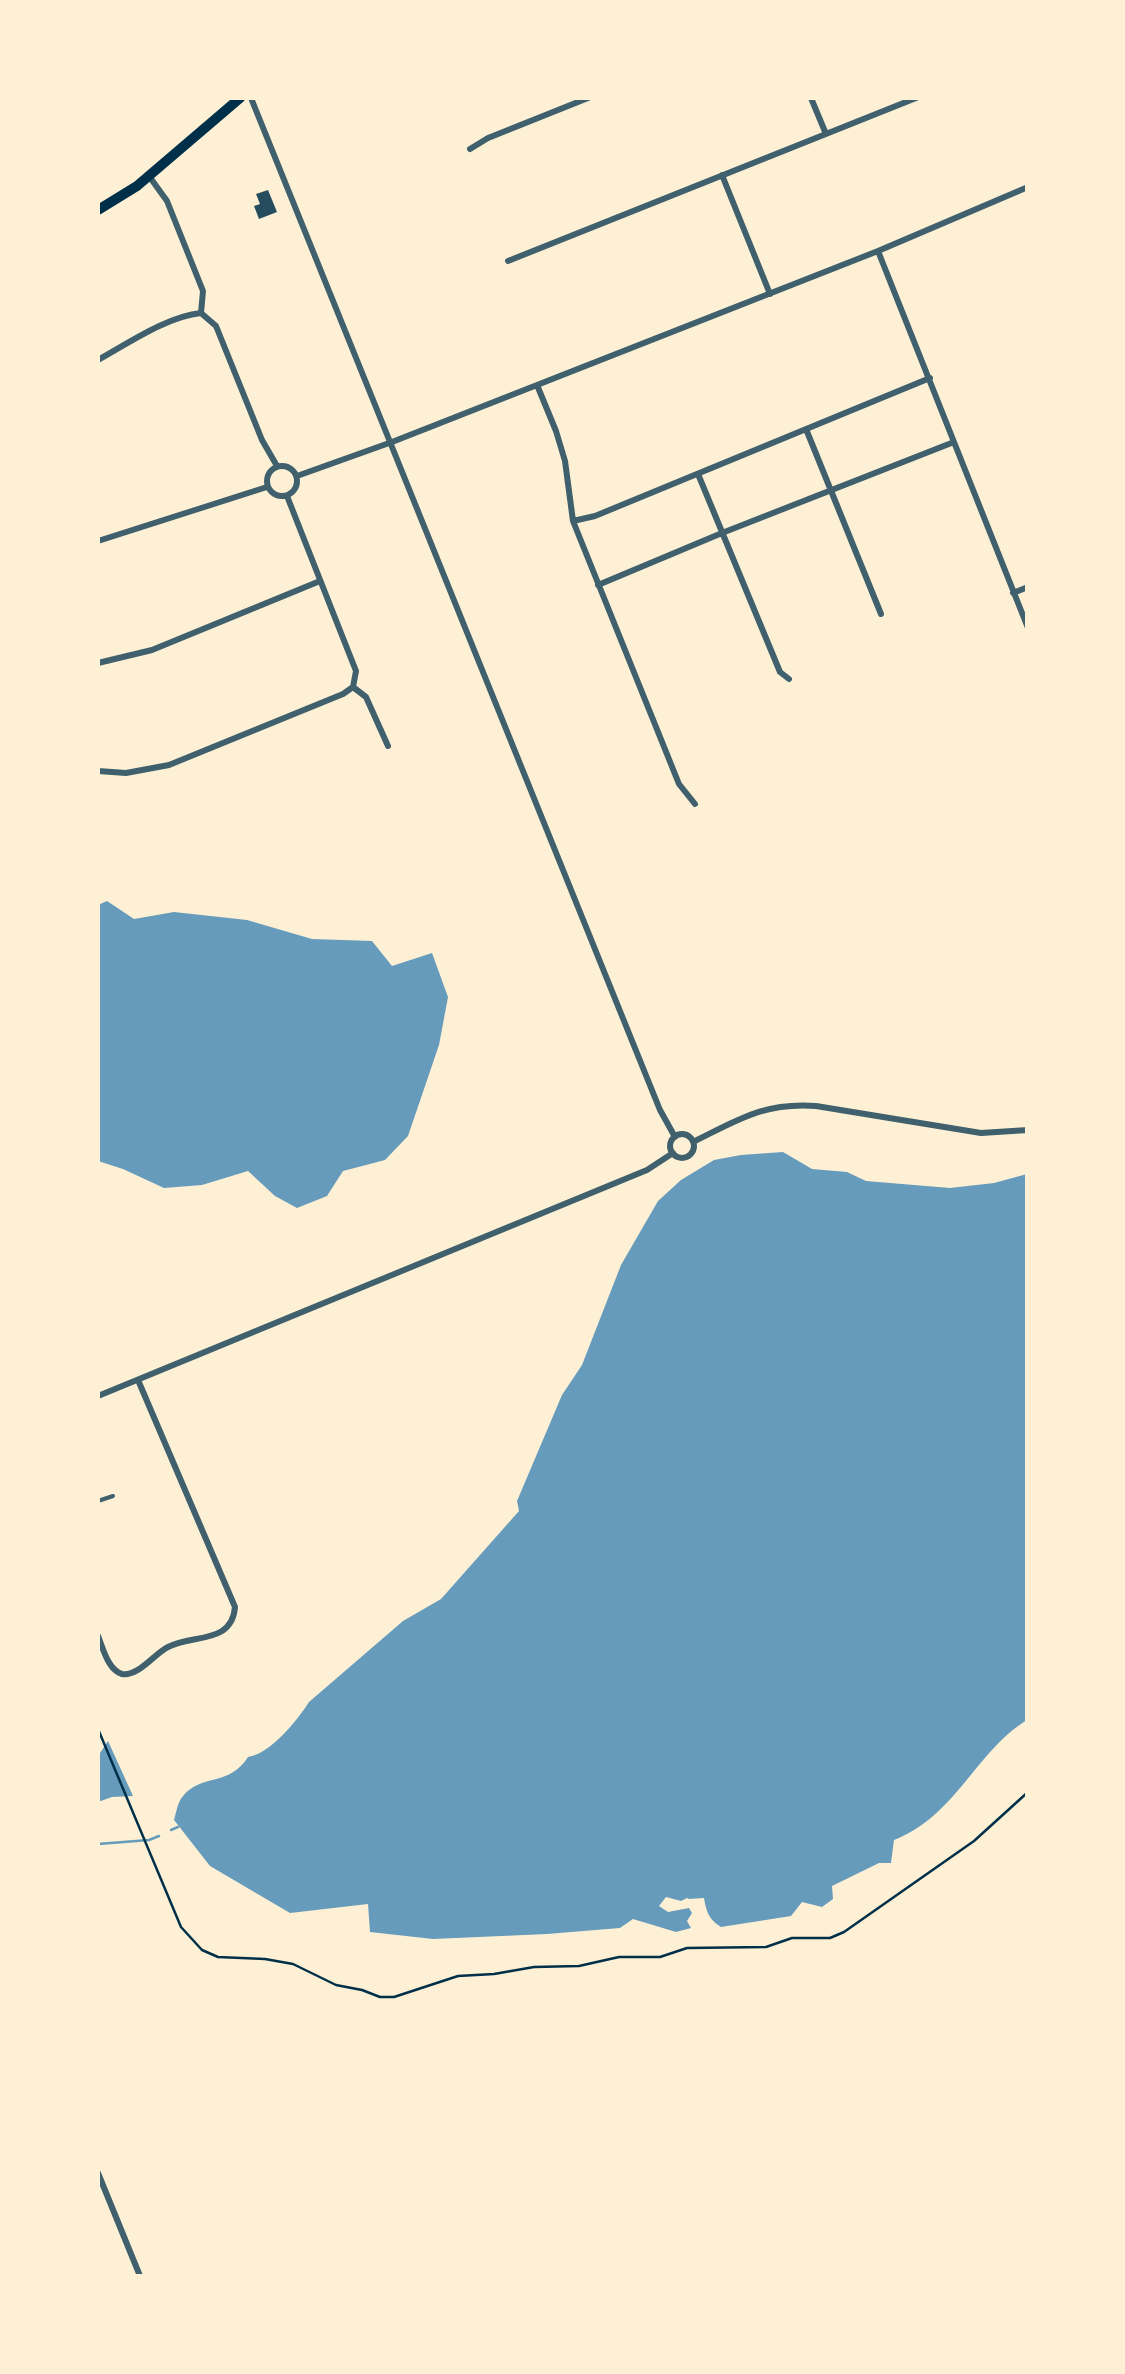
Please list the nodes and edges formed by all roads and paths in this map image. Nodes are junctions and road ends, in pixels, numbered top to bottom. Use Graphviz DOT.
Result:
graph roads {
  1 [pos="240,98"];
  2 [pos="251,98"];
  3 [pos="588,98"];
  4 [pos="811,98"];
  5 [pos="916,98"];
  6 [pos="826,134"];
  7 [pos="470,149"];
  8 [pos="722,175"];
  9 [pos="149,176"];
  10 [pos="1028,187"];
  11 [pos="98,210"];
  12 [pos="878,251"];
  13 [pos="508,261"];
  14 [pos="770,294"];
  15 [pos="201,313"];
  16 [pos="98,360"];
  17 [pos="930,378"];
  18 [pos="537,385"];
  19 [pos="806,429"];
  20 [pos="392,442"];
  21 [pos="955,442"];
  22 [pos="276,466"];
  23 [pos="698,474"];
  24 [pos="297,476"];
  25 [pos="267,486"];
  26 [pos="830,490"];
  27 [pos="287,496"];
  28 [pos="573,521"];
  29 [pos="722,533"];
  30 [pos="98,541"];
  31 [pos="320,581"];
  32 [pos="598,585"];
  33 [pos="1028,588"];
  34 [pos="1013,593"];
  35 [pos="881,614"];
  36 [pos="1028,628"];
  37 [pos="98,663"];
  38 [pos="789,679"];
  39 [pos="352,687"];
  40 [pos="388,746"];
  41 [pos="98,771"];
  42 [pos="695,804"];
  43 [pos="1028,1130"];
  44 [pos="675,1137"];
  45 [pos="693,1142"];
  46 [pos="673,1153"];
  47 [pos="138,1380"];
  48 [pos="98,1396"];
  49 [pos="112,1496"];
  50 [pos="98,1502"];
  51 [pos="98,1636"];
  52 [pos="98,1729"];
  53 [pos="1028,1792"];
  54 [pos="98,2174"];
  55 [pos="140,2276"];
  1 -- 9 [label="main road"];
  2 -- 20 [label="street"];
  3 -- 7 [label="street"];
  4 -- 6 [label="street"];
  5 -- 6 [label="street"];
  6 -- 8 [label="street"];
  8 -- 13 [label="street"];
  8 -- 14 [label="street"];
  9 -- 11 [label="main road"];
  9 -- 15 [label="street"];
  10 -- 12 [label="street"];
  12 -- 14 [label="street"];
  12 -- 17 [label="street"];
  14 -- 18 [label="street"];
  15 -- 16 [label="street"];
  15 -- 22 [label="street"];
  17 -- 19 [label="street"];
  17 -- 21 [label="street"];
  18 -- 20 [label="street"];
  18 -- 28 [label="street"];
  19 -- 23 [label="street"];
  19 -- 26 [label="street"];
  20 -- 24 [label="street"];
  20 -- 44 [label="street"];
  21 -- 26 [label="street"];
  21 -- 34 [label="street"];
  22 -- 24 [label="street"];
  22 -- 25 [label="street"];
  23 -- 28 [label="street"];
  23 -- 29 [label="street"];
  24 -- 27 [label="street"];
  25 -- 27 [label="street"];
  25 -- 30 [label="street"];
  26 -- 29 [label="street"];
  26 -- 35 [label="street"];
  27 -- 31 [label="street"];
  28 -- 32 [label="street"];
  29 -- 32 [label="street"];
  29 -- 38 [label="street"];
  31 -- 37 [label="street"];
  31 -- 39 [label="street"];
  32 -- 42 [label="street"];
  33 -- 34 [label="street"];
  34 -- 36 [label="street"];
  39 -- 40 [label="street"];
  39 -- 41 [label="street"];
  43 -- 45 [label="street"];
  44 -- 45 [label="street"];
  44 -- 46 [label="street"];
  45 -- 46 [label="street"];
  46 -- 47 [label="street"];
  47 -- 48 [label="street"];
  47 -- 51 [label="street"];
  49 -- 50 [label="lane"];
  52 -- 53 [label="path"];
  54 -- 55 [label="street"];
}
